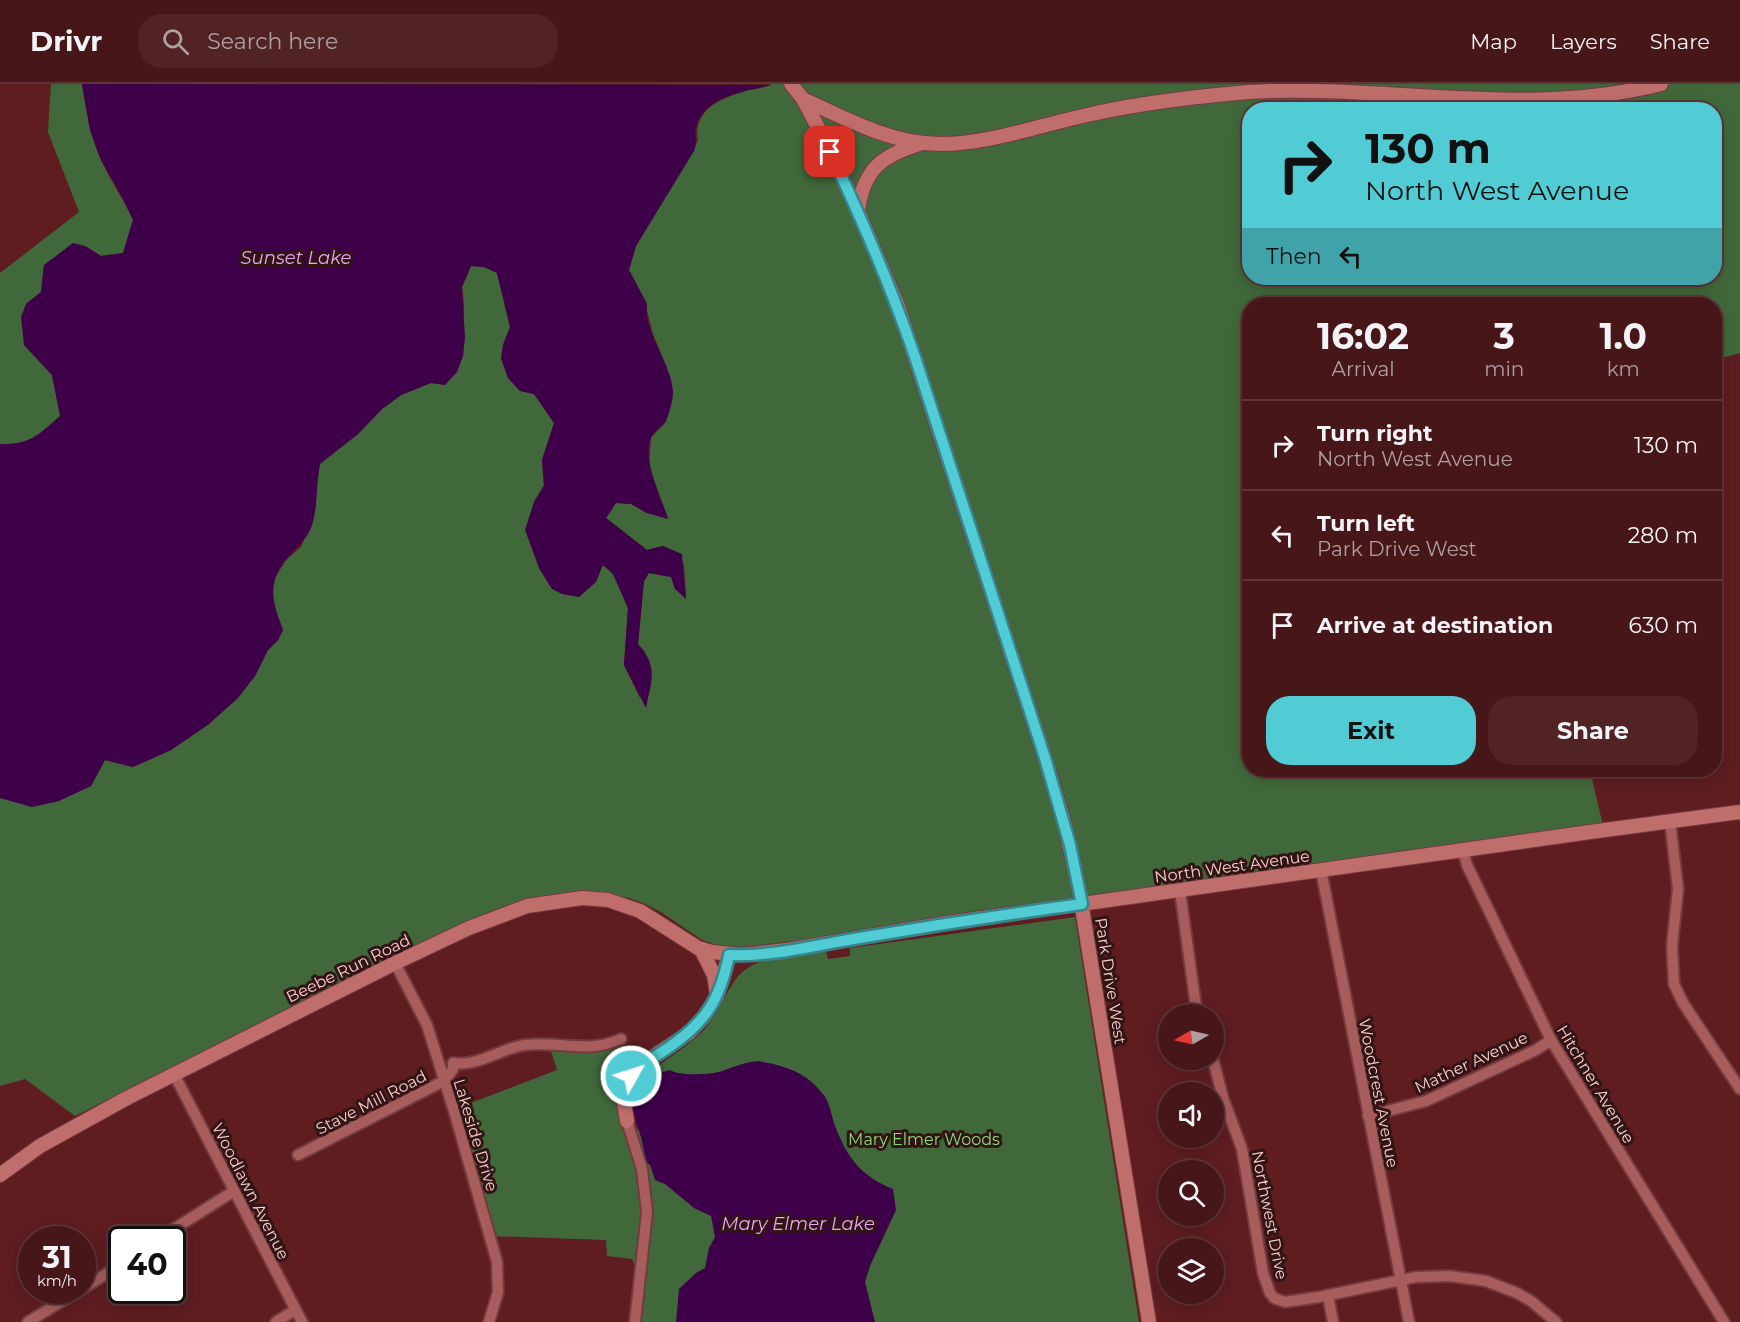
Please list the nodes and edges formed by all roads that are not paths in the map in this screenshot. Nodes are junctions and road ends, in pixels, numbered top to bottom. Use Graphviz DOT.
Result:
graph roads {
  1 [pos="791,84"];
  2 [pos="1661,84"];
  3 [pos="803,99"];
  4 [pos="924,143"];
  5 [pos="858,211"];
  6 [pos="1740,812"];
  7 [pos="1670,821"];
  8 [pos="1463,850"];
  9 [pos="1321,870"];
  10 [pos="1180,891"];
  11 [pos="1082,904"];
  12 [pos="701,950"];
  13 [pos="729,955"];
  14 [pos="395,963"];
  15 [pos="717,996"];
  16 [pos="1196,1004"];
  17 [pos="621,1039"];
  18 [pos="1551,1040"];
  19 [pos="1216,1070"];
  20 [pos="174,1074"];
  21 [pos="444,1082"];
  22 [pos="1740,1089"];
  23 [pos="1368,1116"];
  24 [pos="627,1120"];
  25 [pos="298,1155"];
  26 [pos="0,1175"];
  27 [pos="234,1191"];
  28 [pos="179,1226"];
  29 [pos="1400,1280"];
  30 [pos="1328,1295"];
  31 [pos="57,1304"];
  32 [pos="295,1310"];
  33 [pos="28,1322"];
  34 [pos="276,1322"];
  35 [pos="302,1322"];
  36 [pos="489,1322"];
  37 [pos="635,1322"];
  38 [pos="1149,1322"];
  39 [pos="1333,1322"];
  40 [pos="1410,1322"];
  41 [pos="1556,1322"];
  42 [pos="1724,1322"];
  1 -- 3 [label="street, Park Drive West"];
  2 -- 4 [label="street"];
  3 -- 4 [label="street"];
  3 -- 5 [label="street, Park Drive West"];
  4 -- 5 [label="street"];
  5 -- 11 [label="street, Park Drive West"];
  6 -- 7 [label="street, North West Avenue"];
  7 -- 8 [label="street, North West Avenue"];
  7 -- 22 [label="street"];
  8 -- 9 [label="street, North West Avenue"];
  8 -- 18 [label="street, Hitchner Avenue"];
  9 -- 10 [label="street, North West Avenue"];
  9 -- 23 [label="street, Woodcrest Avenue"];
  10 -- 11 [label="street, North West Avenue"];
  10 -- 16 [label="street"];
  11 -- 13 [label="street, North West Avenue"];
  11 -- 38 [label="street, Park Drive West"];
  12 -- 13 [label="street, Beebe Run Road"];
  12 -- 14 [label="street, Beebe Run Road"];
  12 -- 15 [label="street"];
  13 -- 15 [label="street"];
  14 -- 20 [label="street, Beebe Run Road"];
  14 -- 21 [label="street, Lakeside Drive"];
  15 -- 24 [label="street"];
  17 -- 21 [label="street, Stave Mill Road"];
  18 -- 23 [label="street, Mather Avenue"];
  18 -- 42 [label="street, Hitchner Avenue"];
  19 -- 30 [label="street, Northwest Drive"];
  20 -- 26 [label="street, Beebe Run Road"];
  20 -- 27 [label="street, Woodlawn Avenue"];
  21 -- 25 [label="street, Stave Mill Road"];
  21 -- 36 [label="street, Lakeside Drive"];
  23 -- 29 [label="street, Woodcrest Avenue"];
  24 -- 37 [label="street"];
  27 -- 28 [label="street"];
  27 -- 32 [label="street, Woodlawn Avenue"];
  29 -- 30 [label="street, Northwest Drive"];
  29 -- 40 [label="street, Woodcrest Avenue"];
  29 -- 41 [label="street, Northwest Drive"];
  30 -- 39 [label="street"];
  31 -- 33 [label="street"];
  32 -- 34 [label="street"];
  32 -- 35 [label="street, Woodlawn Avenue"];
}
